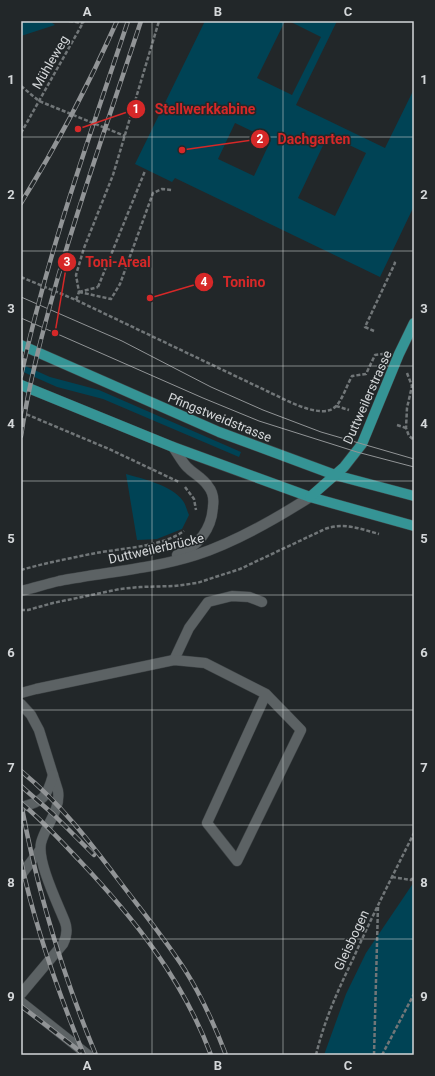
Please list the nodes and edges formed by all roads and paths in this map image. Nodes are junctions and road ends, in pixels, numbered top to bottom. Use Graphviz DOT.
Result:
graph roads {
  1 [pos="69,21"];
  2 [pos="159,21"];
  3 [pos="84,22"];
  4 [pos="21,86"];
  5 [pos="39,101"];
  6 [pos="21,133"];
  7 [pos="125,136"];
  8 [pos="145,171"];
  9 [pos="172,190"];
  10 [pos="392,262"];
  11 [pos="21,277"];
  12 [pos="79,292"];
  13 [pos="76,300"];
  14 [pos="414,323"];
  15 [pos="374,331"];
  16 [pos="21,345"];
  17 [pos="400,354"];
  18 [pos="21,385"];
  19 [pos="412,386"];
  20 [pos="336,406"];
  21 [pos="349,410"];
  22 [pos="21,412"];
  23 [pos="398,425"];
  24 [pos="406,428"];
  25 [pos="414,440"];
  26 [pos="173,447"];
  27 [pos="335,475"];
  28 [pos="414,496"];
  29 [pos="310,498"];
  30 [pos="196,511"];
  31 [pos="414,526"];
  32 [pos="190,528"];
  33 [pos="385,535"];
  34 [pos="147,566"];
  35 [pos="21,570"];
  36 [pos="21,591"];
  37 [pos="262,602"];
  38 [pos="21,610"];
  39 [pos="174,660"];
  40 [pos="21,693"];
  41 [pos="266,694"];
  42 [pos="21,704"];
  43 [pos="53,776"];
  44 [pos="21,807"];
  45 [pos="414,833"];
  46 [pos="40,850"];
  47 [pos="21,875"];
  48 [pos="392,877"];
  49 [pos="414,877"];
  50 [pos="378,904"];
  51 [pos="21,994"];
  52 [pos="414,994"];
  53 [pos="21,1002"];
  54 [pos="88,1055"];
  55 [pos="316,1055"];
  56 [pos="374,1055"];
  57 [pos="382,1055"];
  1 -- 3 [label="path"];
  2 -- 7 [label="path"];
  3 -- 5 [label="path, Mühleweg"];
  4 -- 5 [label="path"];
  5 -- 6 [label="path, Mühleweg"];
  5 -- 7 [label="path"];
  7 -- 12 [label="path"];
  8 -- 12 [label="path, bridge"];
  9 -- 12 [label="path"];
  10 -- 15 [label="path"];
  11 -- 13 [label="path"];
  12 -- 13 [label="path"];
  13 -- 20 [label="path"];
  14 -- 17 [label="main road, Duttweilerstrasse"];
  16 -- 27 [label="main road, Pfingstweidstrasse"];
  17 -- 20 [label="path"];
  17 -- 27 [label="main road, Duttweilerstrasse"];
  18 -- 26 [label="main road"];
  19 -- 24 [label="path"];
  20 -- 21 [label="path"];
  22 -- 30 [label="path"];
  23 -- 24 [label="path"];
  24 -- 25 [label="path"];
  26 -- 29 [label="main road"];
  26 -- 34 [label="street"];
  27 -- 28 [label="main road, Pfingstweidstrasse"];
  27 -- 29 [label="main road, Duttweilerstrasse"];
  29 -- 31 [label="main road"];
  29 -- 34 [label="street, Duttweilerbrücke"];
  32 -- 35 [label="path"];
  33 -- 38 [label="path"];
  34 -- 36 [label="street, Duttweilerbrücke"];
  37 -- 39 [label="street"];
  39 -- 40 [label="street"];
  39 -- 41 [label="street"];
  41 -- 41 [label="street"];
  42 -- 43 [label="street"];
  43 -- 44 [label="street"];
  43 -- 46 [label="street"];
  45 -- 48 [label="path, Gleisbogen"];
  46 -- 47 [label="street"];
  46 -- 51 [label="street"];
  48 -- 49 [label="path"];
  48 -- 50 [label="path, Gleisbogen"];
  50 -- 55 [label="path, Gleisbogen"];
  50 -- 56 [label="path"];
  52 -- 57 [label="path"];
  53 -- 54 [label="street"];
}
